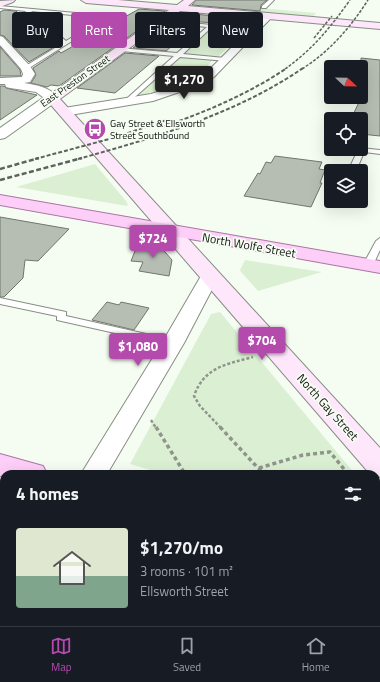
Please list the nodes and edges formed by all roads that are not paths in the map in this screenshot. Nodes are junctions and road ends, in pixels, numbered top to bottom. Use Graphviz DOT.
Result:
graph roads {
  1 [pos="10,0"];
  2 [pos="86,0"];
  3 [pos="190,0"];
  4 [pos="272,0"];
  5 [pos="182,4"];
  6 [pos="0,6"];
  7 [pos="26,9"];
  8 [pos="172,12"];
  9 [pos="266,12"];
  10 [pos="263,17"];
  11 [pos="380,17"];
  12 [pos="380,26"];
  13 [pos="208,29"];
  14 [pos="0,39"];
  15 [pos="135,39"];
  16 [pos="66,43"];
  17 [pos="237,48"];
  18 [pos="121,49"];
  19 [pos="178,56"];
  20 [pos="225,60"];
  21 [pos="26,68"];
  22 [pos="0,82"];
  23 [pos="52,98"];
  24 [pos="125,103"];
  25 [pos="64,112"];
  26 [pos="0,135"];
  27 [pos="380,152"];
  28 [pos="355,164"];
  29 [pos="0,200"];
  30 [pos="173,231"];
  31 [pos="380,241"];
  32 [pos="374,266"];
  33 [pos="210,276"];
  34 [pos="0,301"];
  35 [pos="173,342"];
  36 [pos="0,465"];
  37 [pos="380,466"];
  38 [pos="18,470"];
  39 [pos="96,470"];
  1 -- 6 [label="main road"];
  2 -- 5 [label="main road"];
  3 -- 5 [label="main road, East Preston Street"];
  3 -- 9 [label="main road"];
  4 -- 9 [label="lane"];
  5 -- 8 [label="main road, East Preston Street"];
  5 -- 9 [label="main road"];
  6 -- 7 [label="lane"];
  7 -- 16 [label="lane"];
  7 -- 16 [label="lane"];
  9 -- 10 [label="street"];
  9 -- 11 [label="main road"];
  9 -- 12 [label="main road"];
  13 -- 19 [label="lane"];
  14 -- 21 [label="street"];
  15 -- 18 [label="main road, East Preston Street"];
  16 -- 21 [label="lane"];
  17 -- 20 [label="street"];
  18 -- 19 [label="lane"];
  18 -- 23 [label="main road, East Preston Street"];
  19 -- 20 [label="lane"];
  19 -- 24 [label="lane"];
  20 -- 24 [label="street"];
  21 -- 22 [label="street"];
  22 -- 23 [label="street"];
  23 -- 25 [label="main road, North Gay Street"];
  23 -- 26 [label="street, East Preston Street"];
  24 -- 25 [label="street"];
  25 -- 30 [label="main road, North Gay Street"];
  27 -- 28 [label="lane"];
  29 -- 30 [label="main road, North Wolfe Street"];
  30 -- 32 [label="main road, North Wolfe Street"];
  30 -- 33 [label="main road, North Gay Street"];
  31 -- 32 [label="lane"];
  33 -- 35 [label="street"];
  33 -- 37 [label="main road, North Gay Street"];
  34 -- 35 [label="lane"];
  35 -- 39 [label="street"];
  36 -- 38 [label="main road"];
}
